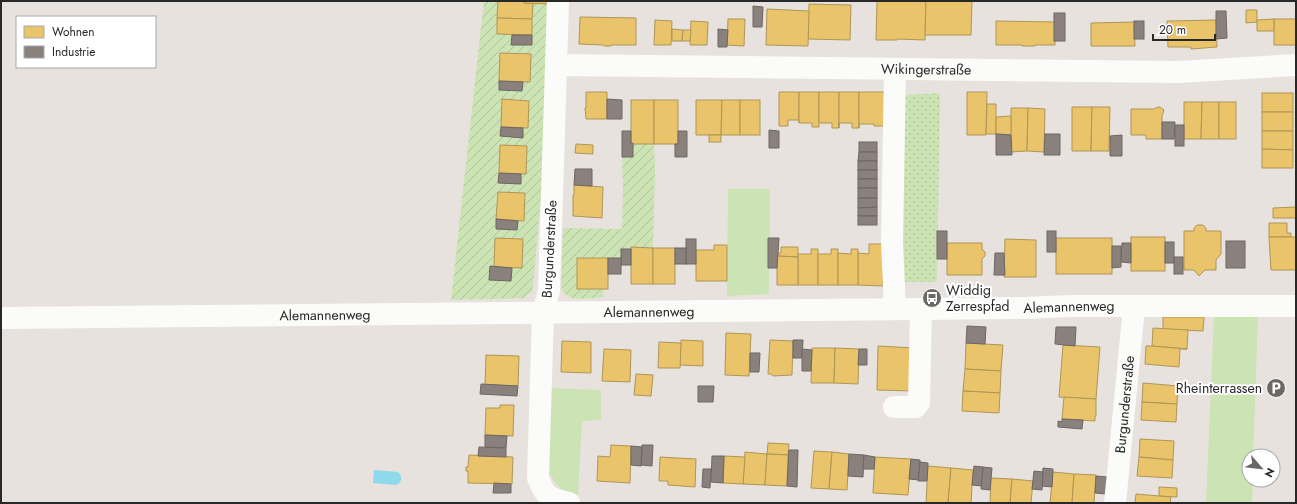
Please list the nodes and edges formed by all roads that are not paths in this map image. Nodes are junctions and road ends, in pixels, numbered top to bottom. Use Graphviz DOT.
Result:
graph roads {
  1 [pos="558,1"];
  2 [pos="556,65"];
  3 [pos="1296,65"];
  4 [pos="895,69"];
  5 [pos="1134,306"];
  6 [pos="1296,306"];
  7 [pos="895,309"];
  8 [pos="921,309"];
  9 [pos="543,312"];
  10 [pos="1,318"];
  11 [pos="894,407"];
  12 [pos="543,499"];
  13 [pos="569,503"];
  14 [pos="1115,503"];
  1 -- 2 [label="street, Burgunderstraße"];
  2 -- 4 [label="street, Wikingerstraße"];
  2 -- 9 [label="street, Burgunderstraße"];
  3 -- 4 [label="street, Wikingerstraße"];
  4 -- 7 [label="street"];
  5 -- 6 [label="street, Alemannenweg"];
  5 -- 8 [label="street, Alemannenweg"];
  5 -- 14 [label="street, Burgunderstraße"];
  7 -- 8 [label="street, Alemannenweg"];
  7 -- 9 [label="street, Alemannenweg"];
  8 -- 11 [label="street"];
  9 -- 10 [label="street, Alemannenweg"];
  9 -- 12 [label="street, Burgunderstraße"];
  12 -- 13 [label="street, Burgunderstraße"];
}
